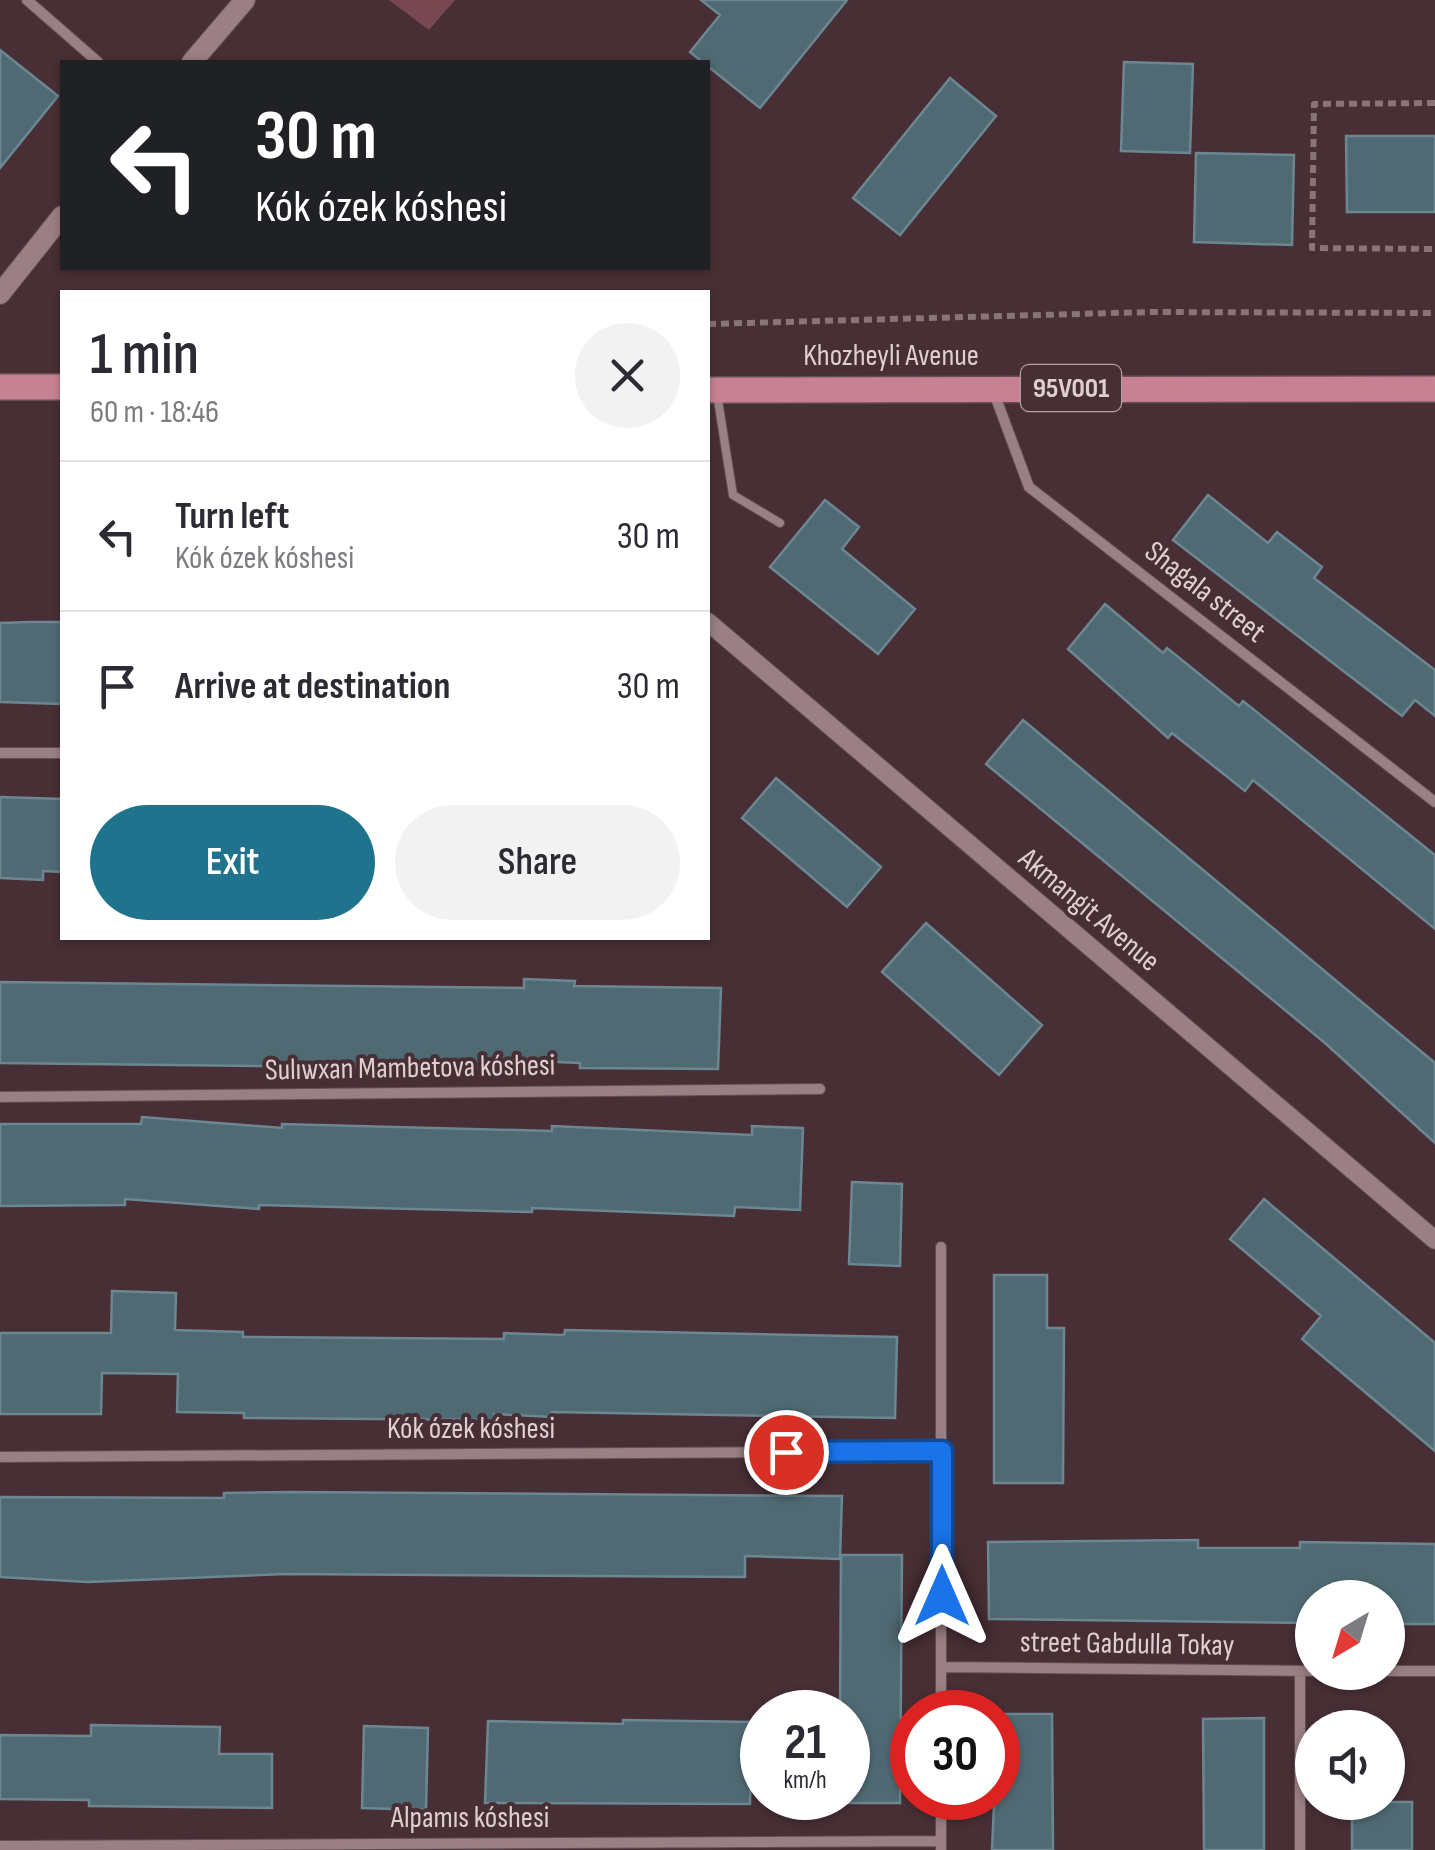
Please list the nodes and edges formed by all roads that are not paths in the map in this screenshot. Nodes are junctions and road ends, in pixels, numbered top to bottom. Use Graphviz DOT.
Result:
graph roads {
  1 [pos="27,0"];
  2 [pos="245,0"];
  3 [pos="96,60"];
  4 [pos="194,60"];
  5 [pos="60,219"];
  6 [pos="0,294"];
  7 [pos="0,387"];
  8 [pos="60,387"];
  9 [pos="992,388"];
  10 [pos="1435,389"];
  11 [pos="712,390"];
  12 [pos="780,523"];
  13 [pos="710,624"];
  14 [pos="60,753"];
  15 [pos="0,754"];
  16 [pos="1435,802"];
  17 [pos="820,1088"];
  18 [pos="0,1097"];
  19 [pos="1435,1240"];
  20 [pos="941,1247"];
  21 [pos="942,1451"];
  22 [pos="0,1457"];
  23 [pos="942,1668"];
  24 [pos="1295,1671"];
  25 [pos="1405,1671"];
  26 [pos="1435,1672"];
  27 [pos="942,1690"];
  28 [pos="1305,1690"];
  29 [pos="941,1845"];
  30 [pos="0,1846"];
  31 [pos="1300,1850"];
  1 -- 3 [label="street"];
  2 -- 4 [label="main road"];
  5 -- 6 [label="main road"];
  7 -- 8 [label="main road"];
  9 -- 10 [label="main road, Khozheyli Avenue / 95V001"];
  9 -- 11 [label="main road, Khozheyli Avenue / 95V001"];
  9 -- 16 [label="street, Shagala street"];
  11 -- 12 [label="lane"];
  13 -- 19 [label="street, Akmangit Avenue"];
  14 -- 15 [label="street"];
  17 -- 18 [label="street, Sulıwxan Mambetova kóshesi"];
  20 -- 21 [label="street"];
  21 -- 22 [label="street, Kók ózek kóshesi"];
  21 -- 23 [label="street"];
  23 -- 24 [label="street, street Gabdulla Tokay"];
  23 -- 27 [label="street"];
  25 -- 26 [label="street"];
  28 -- 31 [label="street"];
  29 -- 30 [label="street, Alpamıs kóshesi"];
}
